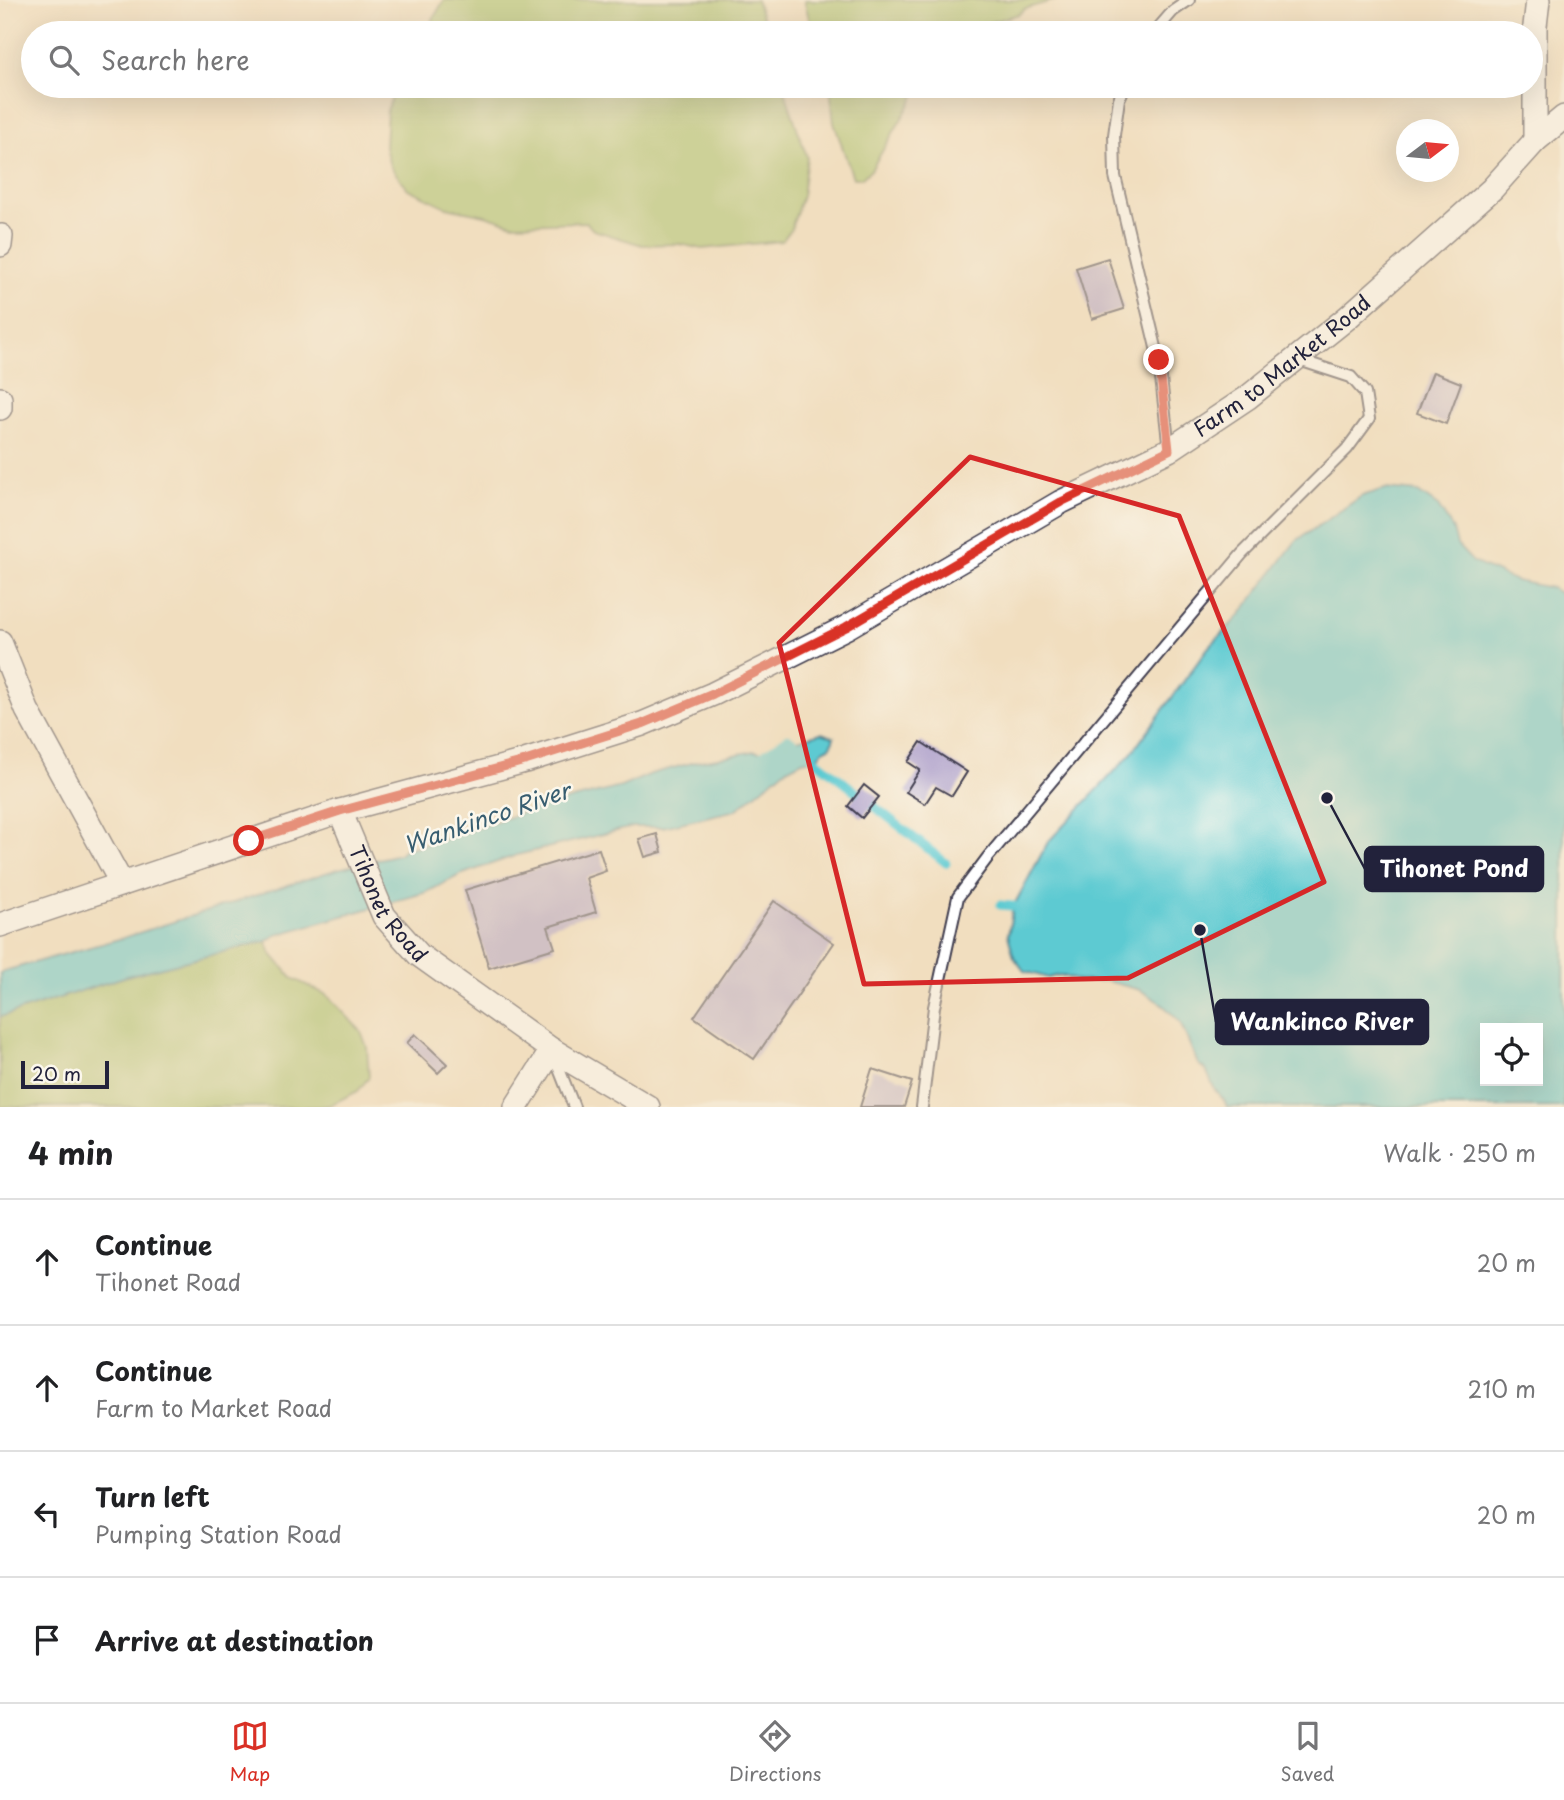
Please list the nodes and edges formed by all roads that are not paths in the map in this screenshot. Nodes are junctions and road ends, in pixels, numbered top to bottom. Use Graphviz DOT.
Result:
graph roads {
  1 [pos="1189,0"];
  2 [pos="1538,0"];
  3 [pos="1164,21"];
  4 [pos="1536,21"];
  5 [pos="1119,98"];
  6 [pos="1535,98"];
  7 [pos="1564,117"];
  8 [pos="1535,141"];
  9 [pos="1296,359"];
  10 [pos="0,399"];
  11 [pos="0,408"];
  12 [pos="1169,450"];
  13 [pos="0,642"];
  14 [pos="340,811"];
  15 [pos="122,884"];
  16 [pos="0,925"];
  17 [pos="552,1050"];
  18 [pos="516,1107"];
  19 [pos="575,1107"];
  20 [pos="648,1107"];
  21 [pos="922,1107"];
  1 -- 3 [label="lane"];
  2 -- 4 [label="street"];
  5 -- 12 [label="lane"];
  6 -- 8 [label="street"];
  7 -- 8 [label="street, Farm to Market Road"];
  8 -- 9 [label="street, Farm to Market Road"];
  9 -- 12 [label="street, Farm to Market Road"];
  9 -- 21 [label="lane"];
  10 -- 11 [label="street"];
  12 -- 14 [label="street, Farm to Market Road"];
  13 -- 15 [label="street"];
  14 -- 15 [label="street"];
  14 -- 17 [label="street, Tihonet Road"];
  15 -- 16 [label="street"];
  17 -- 18 [label="street"];
  17 -- 19 [label="lane"];
  17 -- 20 [label="street, Tihonet Road"];
}
